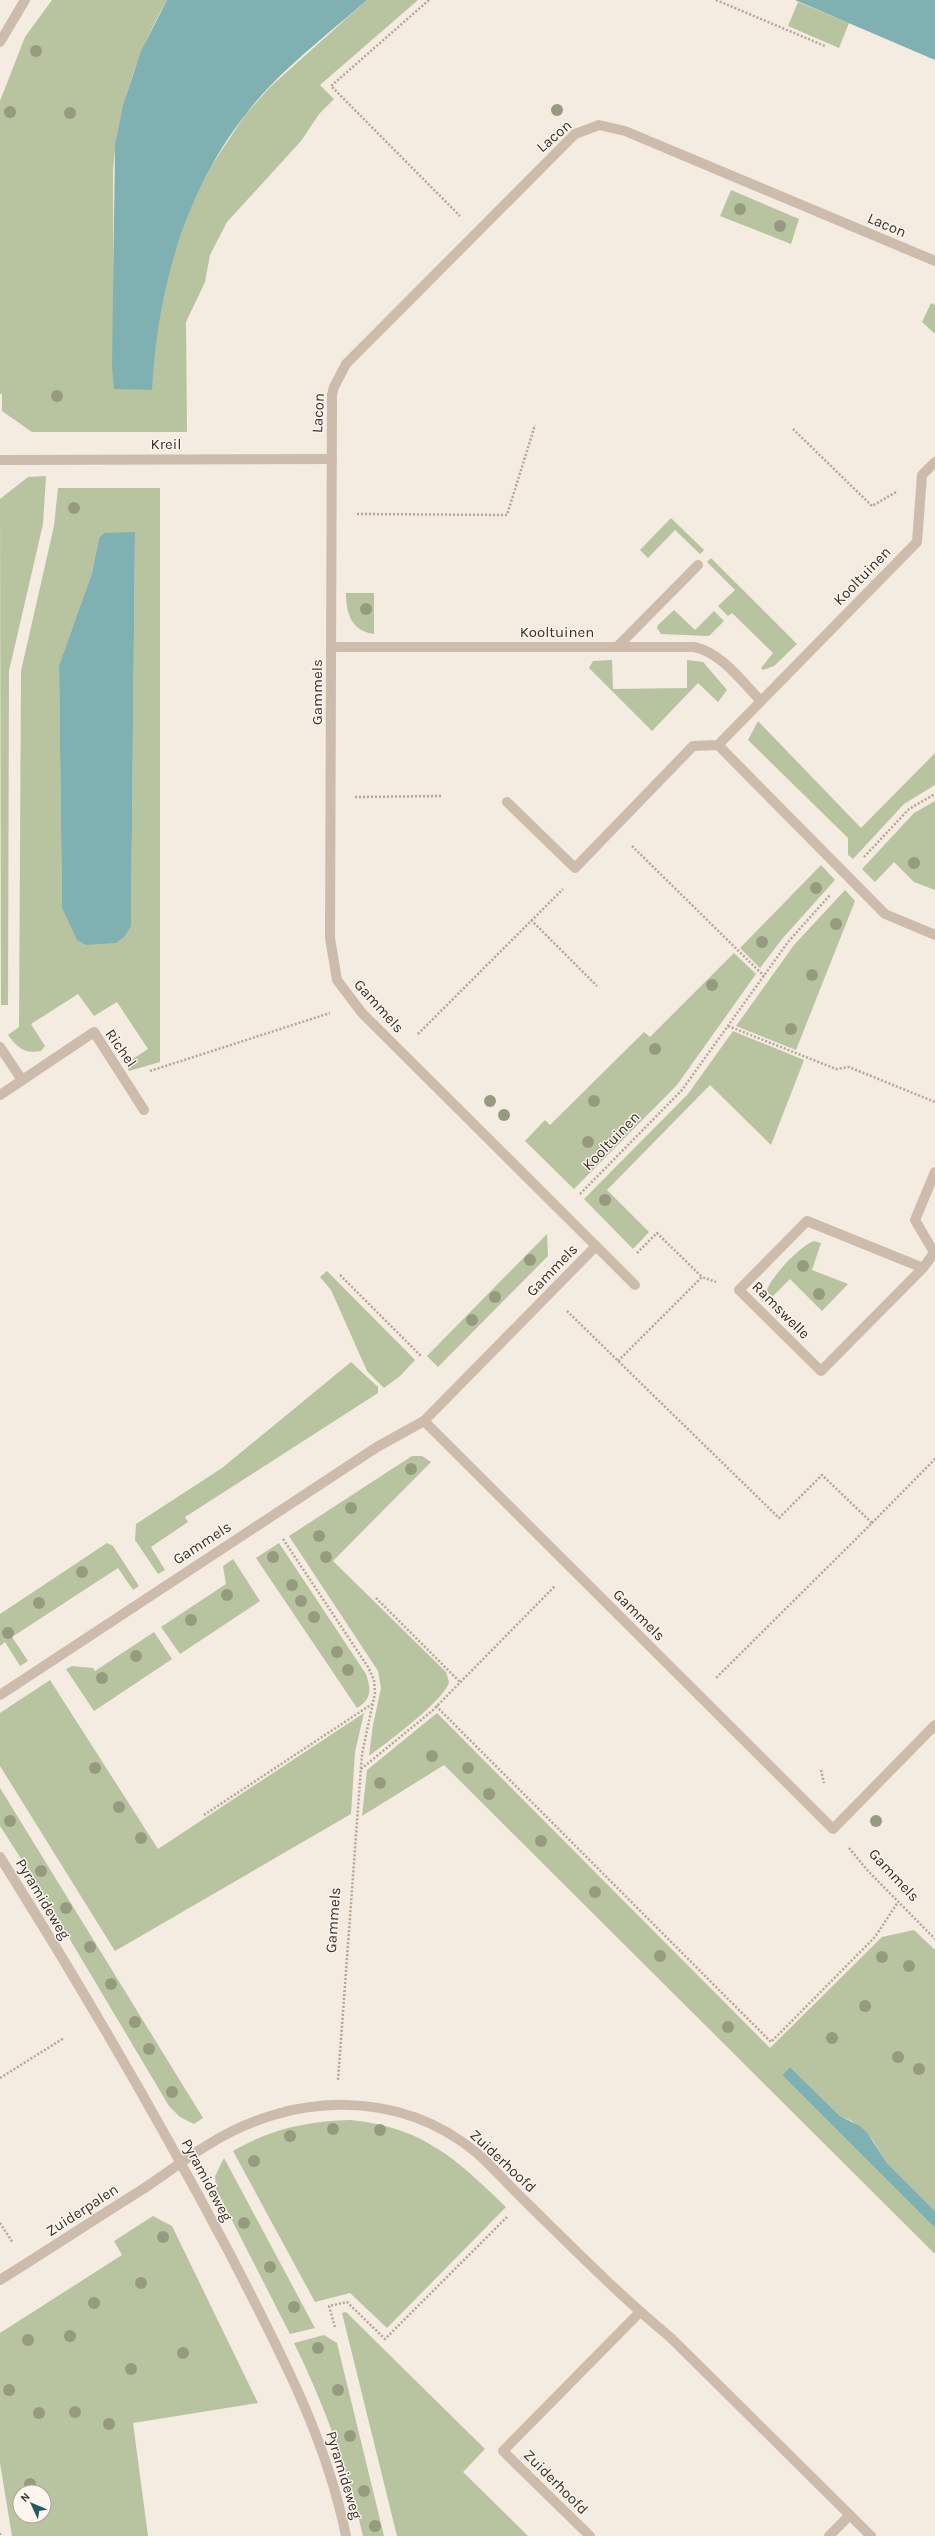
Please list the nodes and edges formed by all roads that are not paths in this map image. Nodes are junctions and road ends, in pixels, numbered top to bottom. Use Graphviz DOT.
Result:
graph roads {
  1 [pos="25,0"];
  2 [pos="0,42"];
  3 [pos="935,261"];
  4 [pos="332,459"];
  5 [pos="0,460"];
  6 [pos="935,462"];
  7 [pos="698,565"];
  8 [pos="618,646"];
  9 [pos="332,647"];
  10 [pos="761,700"];
  11 [pos="718,745"];
  12 [pos="507,802"];
  13 [pos="935,935"];
  14 [pos="0,1047"];
  15 [pos="22,1080"];
  16 [pos="0,1095"];
  17 [pos="144,1110"];
  18 [pos="935,1172"];
  19 [pos="596,1246"];
  20 [pos="935,1254"];
  21 [pos="923,1268"];
  22 [pos="635,1285"];
  23 [pos="424,1421"];
  24 [pos="0,1695"];
  25 [pos="935,1725"];
  26 [pos="0,1857"];
  27 [pos="181,2164"];
  28 [pos="0,2280"];
  29 [pos="640,2312"];
  30 [pos="850,2515"];
  31 [pos="346,2536"];
  32 [pos="590,2536"];
  33 [pos="829,2536"];
  34 [pos="872,2536"];
  1 -- 2 [label="street"];
  3 -- 4 [label="street, Lacon"];
  4 -- 5 [label="street, Kreil"];
  4 -- 9 [label="street, Gammels"];
  6 -- 10 [label="street, Kooltuinen"];
  7 -- 8 [label="street"];
  8 -- 9 [label="street, Kooltuinen"];
  8 -- 10 [label="street, Kooltuinen"];
  9 -- 19 [label="street, Gammels"];
  10 -- 11 [label="street, Kooltuinen"];
  11 -- 12 [label="street"];
  11 -- 13 [label="street"];
  14 -- 15 [label="street"];
  15 -- 16 [label="street, Richel"];
  15 -- 17 [label="street, Richel"];
  18 -- 20 [label="street, Ramswelle"];
  19 -- 22 [label="street"];
  19 -- 23 [label="street, Gammels"];
  20 -- 21 [label="street, Ramswelle"];
  21 -- 21 [label="street, Ramswelle"];
  23 -- 24 [label="street, Gammels"];
  23 -- 25 [label="street, Gammels"];
  26 -- 27 [label="street, Pyramideweg"];
  27 -- 28 [label="street, Zuiderpalen"];
  27 -- 29 [label="street, Zuiderhoofd"];
  27 -- 31 [label="street, Pyramideweg"];
  29 -- 30 [label="street, Zuiderhoofd"];
  29 -- 32 [label="street, Zuiderhoofd"];
  30 -- 33 [label="street"];
  30 -- 34 [label="street, Zuiderhoofd"];
}
